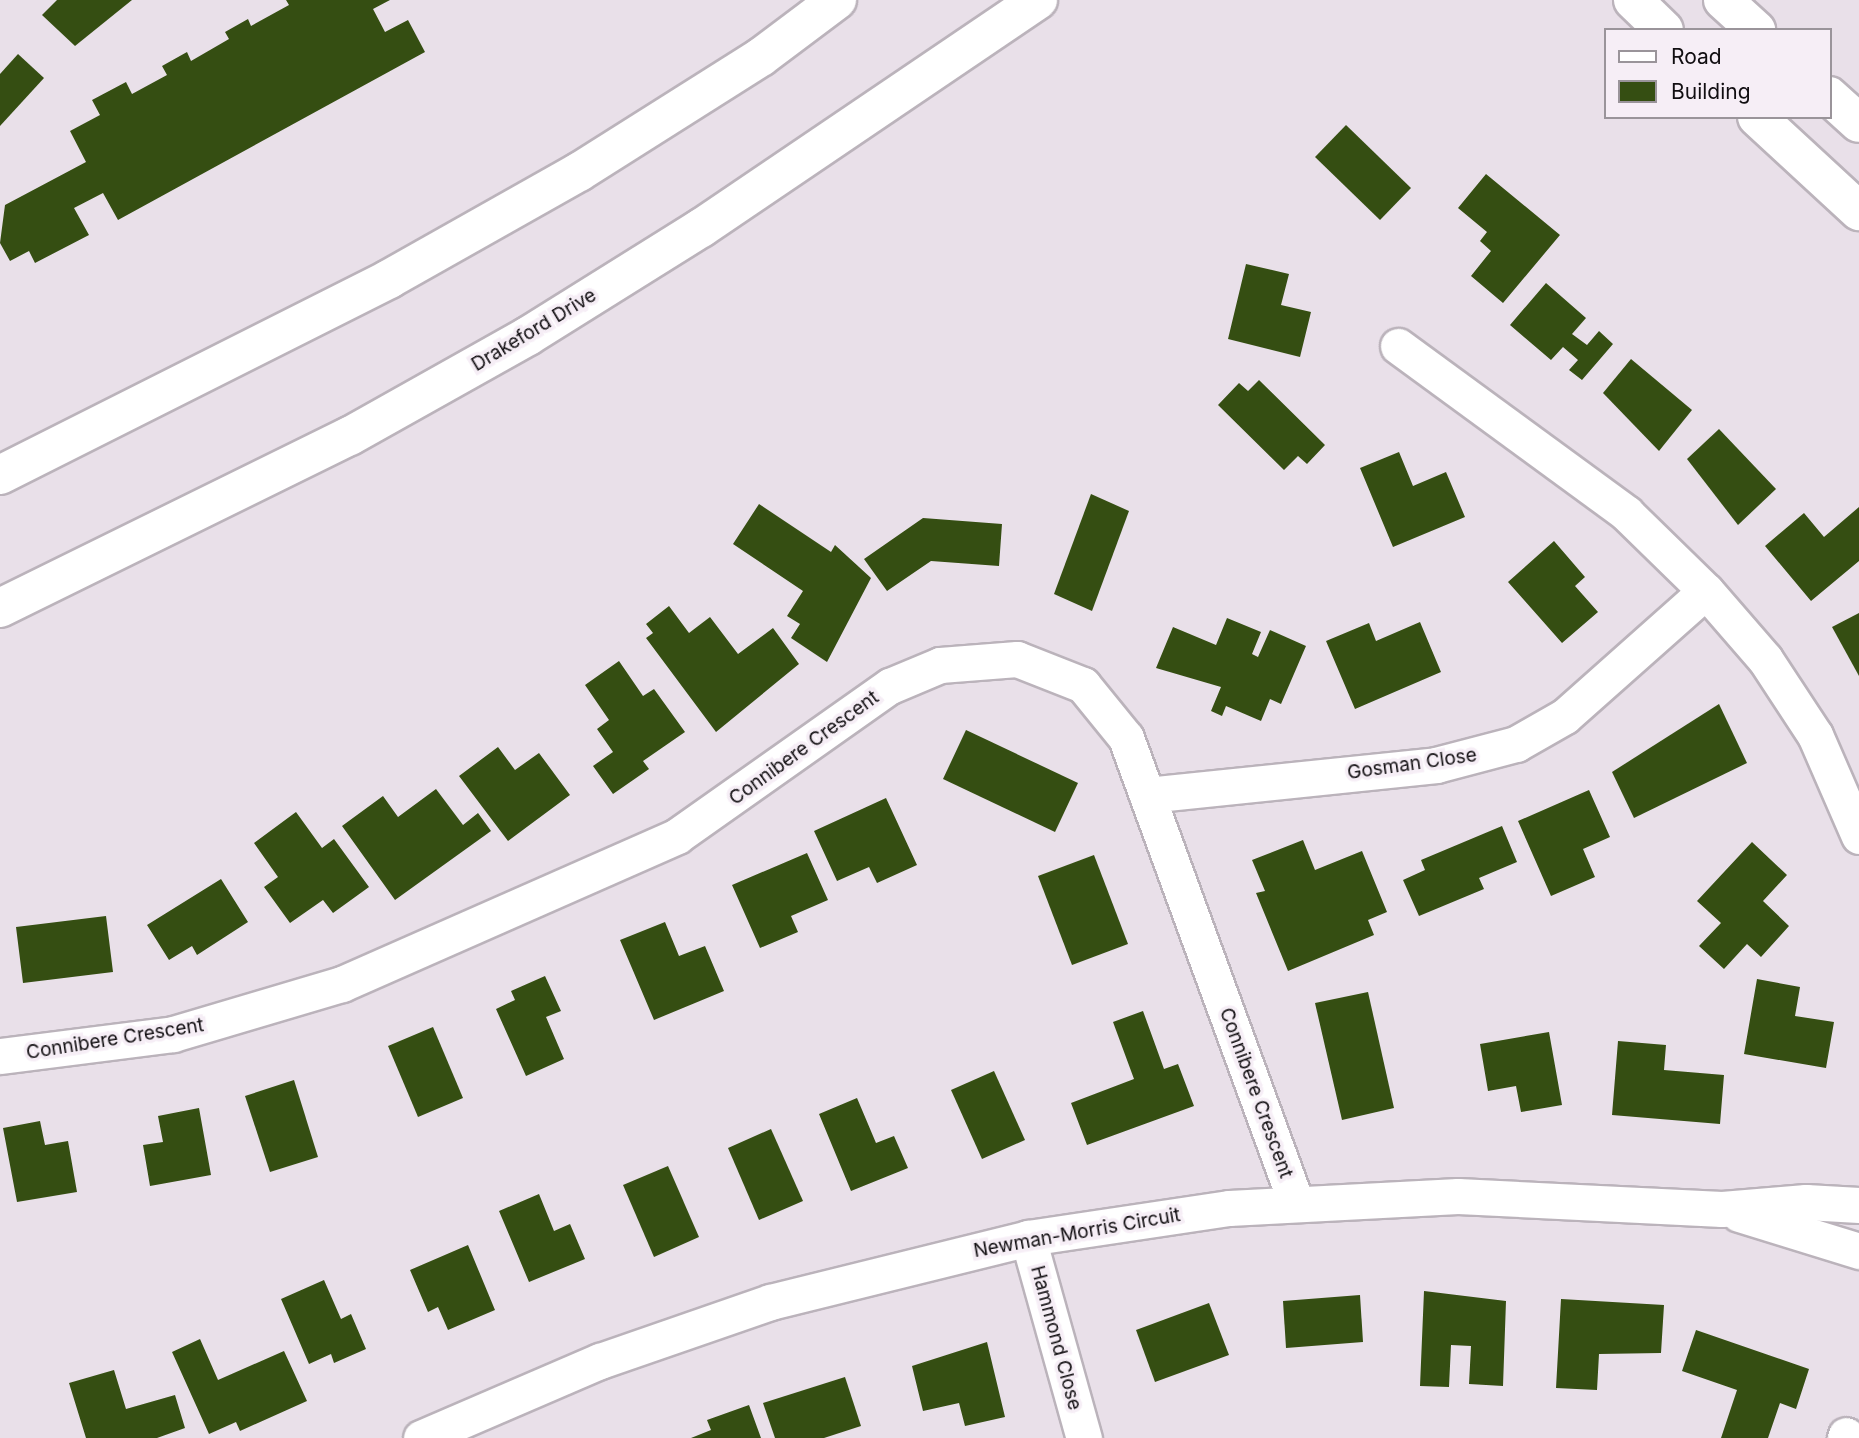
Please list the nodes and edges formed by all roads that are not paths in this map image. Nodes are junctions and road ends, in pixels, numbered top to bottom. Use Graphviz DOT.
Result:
graph roads {
  1 [pos="837,0"];
  2 [pos="1038,0"];
  3 [pos="1633,0"];
  4 [pos="1723,0"];
  5 [pos="1662,28"];
  6 [pos="1754,28"];
  7 [pos="1831,98"];
  8 [pos="1759,119"];
  9 [pos="1859,122"];
  10 [pos="1859,211"];
  11 [pos="1398,346"];
  12 [pos="0,475"];
  13 [pos="1706,591"];
  14 [pos="0,608"];
  15 [pos="1147,794"];
  16 [pos="1859,836"];
  17 [pos="0,1056"];
  18 [pos="1296,1202"];
  19 [pos="1859,1205"];
  20 [pos="1722,1209"];
  21 [pos="1028,1238"];
  22 [pos="1859,1251"];
  23 [pos="421,1438"];
  24 [pos="1084,1438"];
  1 -- 12 [label="main road"];
  2 -- 14 [label="main road, Drakeford Drive"];
  3 -- 5 [label="main road"];
  4 -- 6 [label="main road"];
  7 -- 9 [label="main road"];
  8 -- 10 [label="main road"];
  11 -- 13 [label="street"];
  13 -- 15 [label="street, Gosman Close"];
  13 -- 16 [label="street"];
  15 -- 17 [label="street, Connibere Crescent"];
  15 -- 18 [label="street, Connibere Crescent"];
  18 -- 20 [label="street, Newman-Morris Circuit"];
  18 -- 21 [label="street, Newman-Morris Circuit"];
  19 -- 20 [label="street, Newman-Morris Circuit"];
  20 -- 22 [label="street, Newman-Morris Circuit"];
  21 -- 23 [label="street, Newman-Morris Circuit"];
  21 -- 24 [label="street, Hammond Close"];
}
